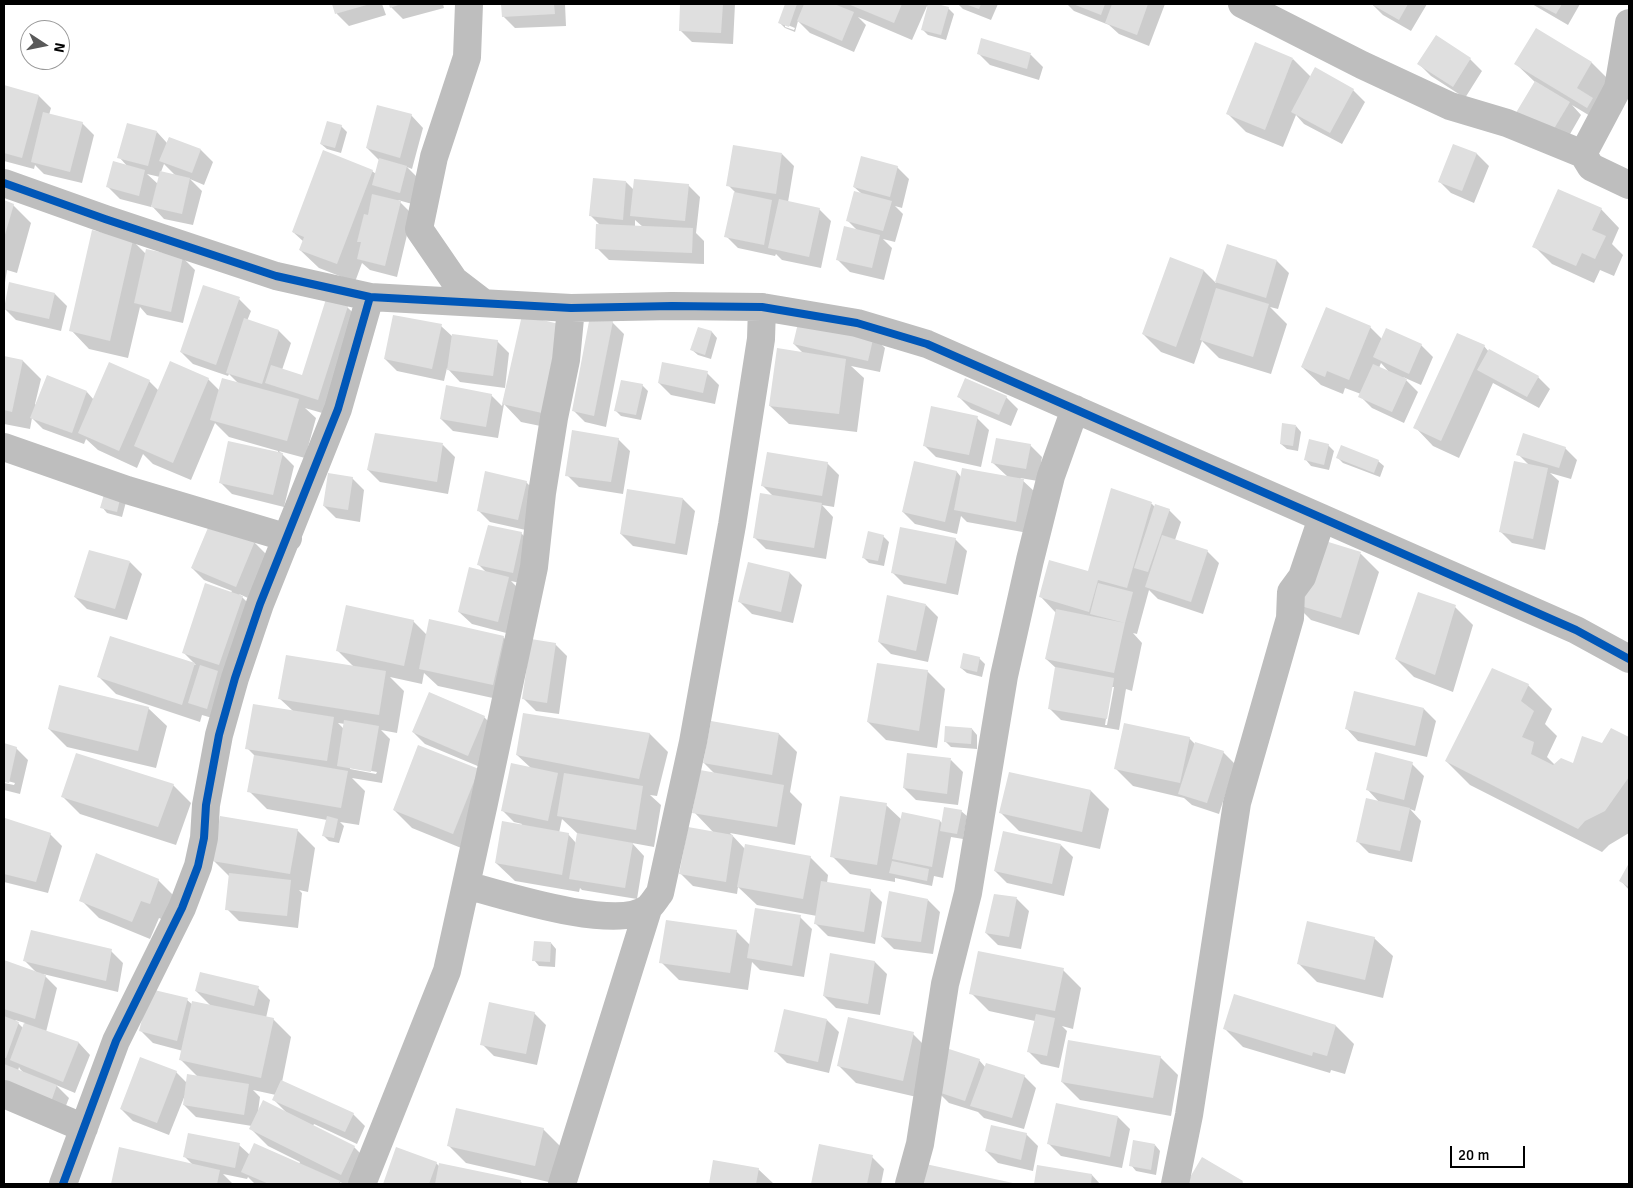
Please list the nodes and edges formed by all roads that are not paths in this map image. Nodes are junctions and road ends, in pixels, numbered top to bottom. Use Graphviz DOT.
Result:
graph roads {
  1 [pos="469,4"];
  2 [pos="1242,4"];
  3 [pos="1629,23"];
  4 [pos="1624,90"];
  5 [pos="1583,154"];
  6 [pos="4,183"];
  7 [pos="1629,185"];
  8 [pos="370,297"];
  9 [pos="484,303"];
  10 [pos="762,307"];
  11 [pos="571,308"];
  12 [pos="1075,409"];
  13 [pos="4,447"];
  14 [pos="1322,518"];
  15 [pos="288,538"];
  16 [pos="1629,659"];
  17 [pos="466,885"];
  18 [pos="648,909"];
  19 [pos="4,1094"];
  20 [pos="84,1128"];
  21 [pos="63,1184"];
  22 [pos="362,1184"];
  23 [pos="562,1184"];
  24 [pos="909,1184"];
  25 [pos="1174,1184"];
  1 -- 9 [label="street"];
  2 -- 5 [label="street"];
  3 -- 4 [label="street"];
  4 -- 5 [label="street"];
  5 -- 7 [label="street"];
  6 -- 8 [label="street"];
  8 -- 9 [label="street"];
  8 -- 15 [label="street"];
  9 -- 11 [label="street"];
  10 -- 11 [label="street"];
  10 -- 12 [label="street"];
  10 -- 18 [label="street"];
  11 -- 17 [label="street"];
  12 -- 14 [label="street"];
  12 -- 24 [label="street"];
  13 -- 15 [label="street"];
  14 -- 16 [label="street"];
  14 -- 25 [label="street"];
  15 -- 20 [label="street"];
  17 -- 18 [label="street"];
  17 -- 22 [label="street"];
  18 -- 23 [label="street"];
  19 -- 20 [label="street"];
  20 -- 21 [label="street"];
}
